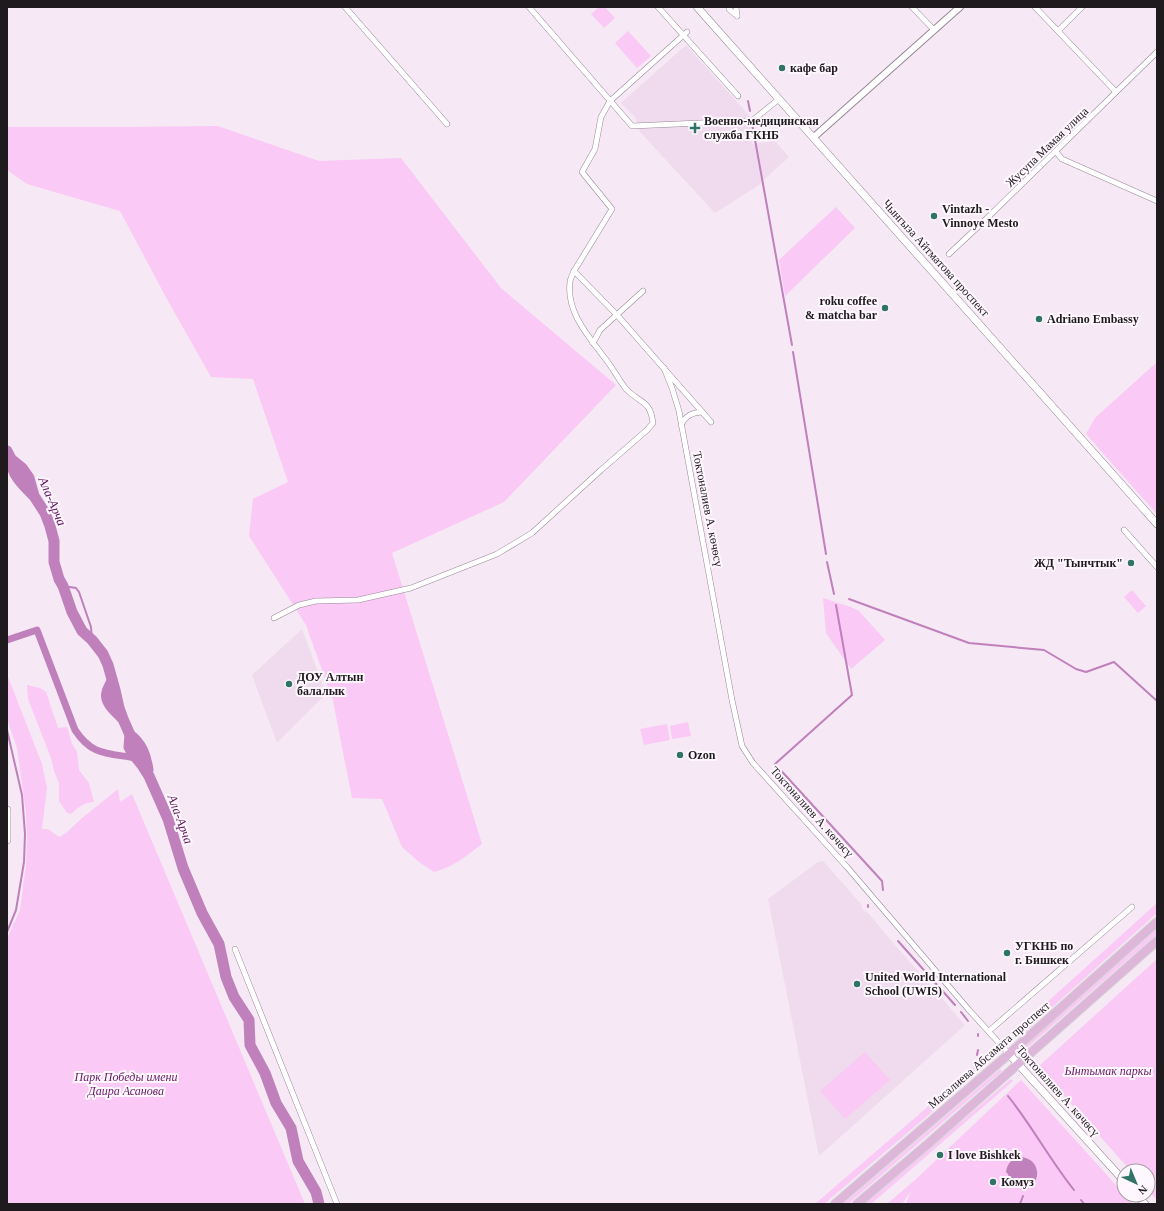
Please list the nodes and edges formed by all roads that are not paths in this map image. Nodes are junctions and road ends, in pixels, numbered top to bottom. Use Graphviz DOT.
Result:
graph roads {
  1 [pos="345,7"];
  2 [pos="529,7"];
  3 [pos="658,7"];
  4 [pos="697,7"];
  5 [pos="912,7"];
  6 [pos="960,7"];
  7 [pos="1035,7"];
  8 [pos="1082,7"];
  9 [pos="732,8"];
  10 [pos="737,16"];
  11 [pos="934,30"];
  12 [pos="1058,31"];
  13 [pos="685,33"];
  14 [pos="1157,52"];
  15 [pos="1116,92"];
  16 [pos="738,96"];
  17 [pos="779,99"];
  18 [pos="610,102"];
  19 [pos="448,124"];
  20 [pos="814,137"];
  21 [pos="1056,152"];
  22 [pos="1157,201"];
  23 [pos="949,254"];
  24 [pos="574,271"];
  25 [pos="643,291"];
  26 [pos="617,315"];
  27 [pos="593,343"];
  28 [pos="664,368"];
  29 [pos="702,412"];
  30 [pos="711,422"];
  31 [pos="682,424"];
  32 [pos="1157,524"];
  33 [pos="1124,530"];
  34 [pos="1157,567"];
  35 [pos="274,618"];
  36 [pos="7,810"];
  37 [pos="7,840"];
  38 [pos="1132,907"];
  39 [pos="1157,922"];
  40 [pos="1157,941"];
  41 [pos="235,949"];
  42 [pos="989,1031"];
  43 [pos="1009,1054"];
  44 [pos="1018,1064"];
  45 [pos="1116,1172"];
  46 [pos="337,1204"];
  47 [pos="835,1204"];
  48 [pos="857,1204"];
  1 -- 19 [label="street"];
  2 -- 18 [label="street"];
  3 -- 13 [label="street"];
  4 -- 17 [label="main road, Чынгыза Айтматова проспект"];
  5 -- 11 [label="street"];
  6 -- 11 [label="street"];
  7 -- 12 [label="street"];
  8 -- 12 [label="street"];
  9 -- 10 [label="street"];
  11 -- 20 [label="street"];
  12 -- 15 [label="street"];
  13 -- 16 [label="street"];
  13 -- 18 [label="street"];
  14 -- 15 [label="street, Жусупа Мамая улица"];
  15 -- 21 [label="street, Жусупа Мамая улица"];
  17 -- 18 [label="street"];
  17 -- 20 [label="main road, Чынгыза Айтматова проспект"];
  18 -- 24 [label="street"];
  20 -- 32 [label="main road, Чынгыза Айтматова проспект"];
  21 -- 22 [label="street"];
  21 -- 23 [label="street, Жусупа Мамая улица"];
  24 -- 26 [label="street"];
  24 -- 27 [label="street"];
  25 -- 26 [label="street"];
  26 -- 27 [label="street"];
  26 -- 28 [label="street"];
  27 -- 35 [label="street"];
  28 -- 29 [label="street"];
  28 -- 31 [label="street, Токтоналиев А. көчөсү"];
  29 -- 30 [label="street"];
  29 -- 31 [label="street"];
  31 -- 42 [label="street, Токтоналиев А. көчөсү"];
  33 -- 34 [label="street"];
  36 -- 37 [label="main road"];
  38 -- 42 [label="street"];
  39 -- 43 [label="main road, Масалиева Абсамата проспект"];
  40 -- 44 [label="main road"];
  41 -- 46 [label="street"];
  42 -- 43 [label="street, Токтоналиев А. көчөсү"];
  43 -- 44 [label="main road, Токтоналиев А. көчөсү"];
  43 -- 47 [label="main road, Масалиева Абсамата проспект"];
  44 -- 45 [label="main road, Токтоналиев А. көчөсү"];
  44 -- 48 [label="main road"];
}
